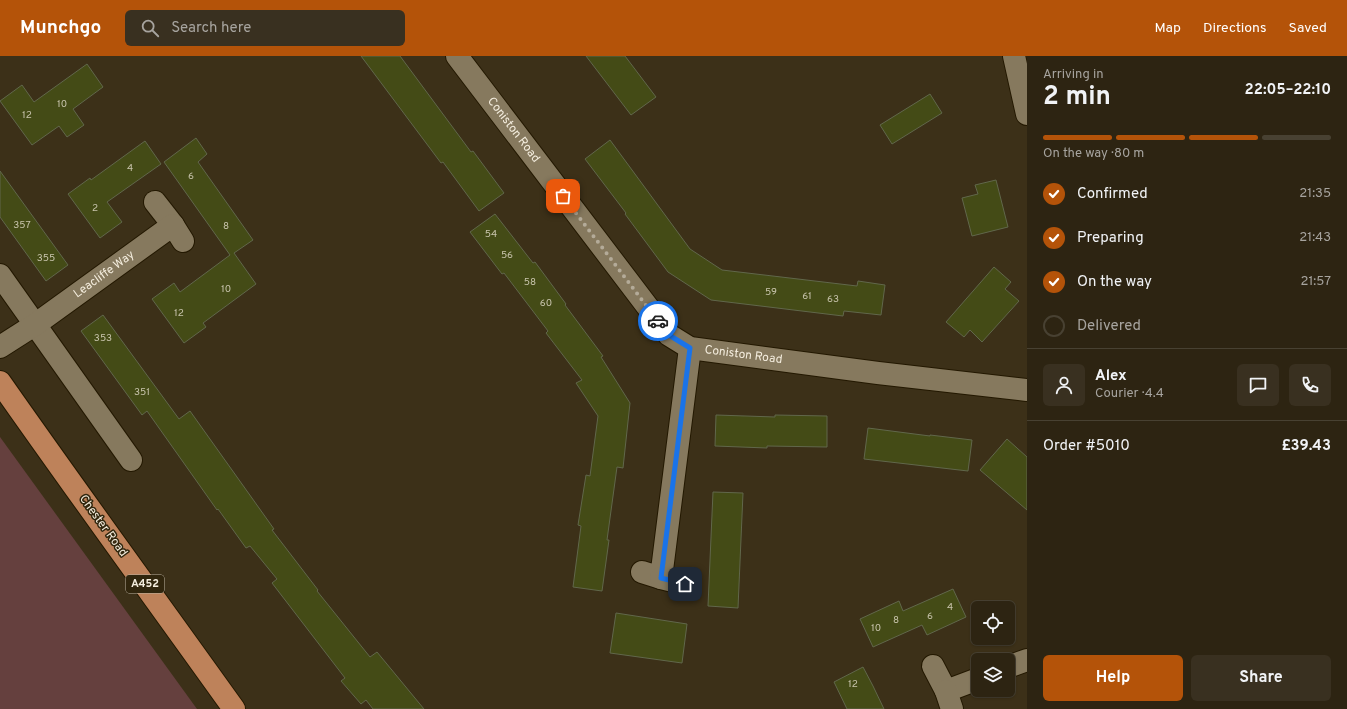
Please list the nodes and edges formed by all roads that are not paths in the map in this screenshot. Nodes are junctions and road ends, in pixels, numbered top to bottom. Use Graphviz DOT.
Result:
graph roads {
  1 [pos="457,56"];
  2 [pos="1014,56"];
  3 [pos="1027,114"];
  4 [pos="155,202"];
  5 [pos="0,275"];
  6 [pos="36,324"];
  7 [pos="0,347"];
  8 [pos="690,348"];
  9 [pos="0,382"];
  10 [pos="1027,390"];
  11 [pos="132,460"];
  12 [pos="685,584"];
  13 [pos="1027,660"];
  14 [pos="1015,664"];
  15 [pos="933,666"];
  16 [pos="971,684"];
  17 [pos="949,700"];
  18 [pos="234,709"];
  1 -- 8 [label="street, Coniston Road"];
  2 -- 3 [label="street"];
  4 -- 6 [label="street, Leacliffe Way"];
  5 -- 6 [label="street"];
  6 -- 7 [label="street"];
  6 -- 11 [label="street"];
  8 -- 10 [label="street, Coniston Road"];
  8 -- 12 [label="street"];
  9 -- 18 [label="highway, Chester Road / A452"];
  13 -- 14 [label="street"];
  15 -- 17 [label="street"];
  16 -- 17 [label="street"];
}
